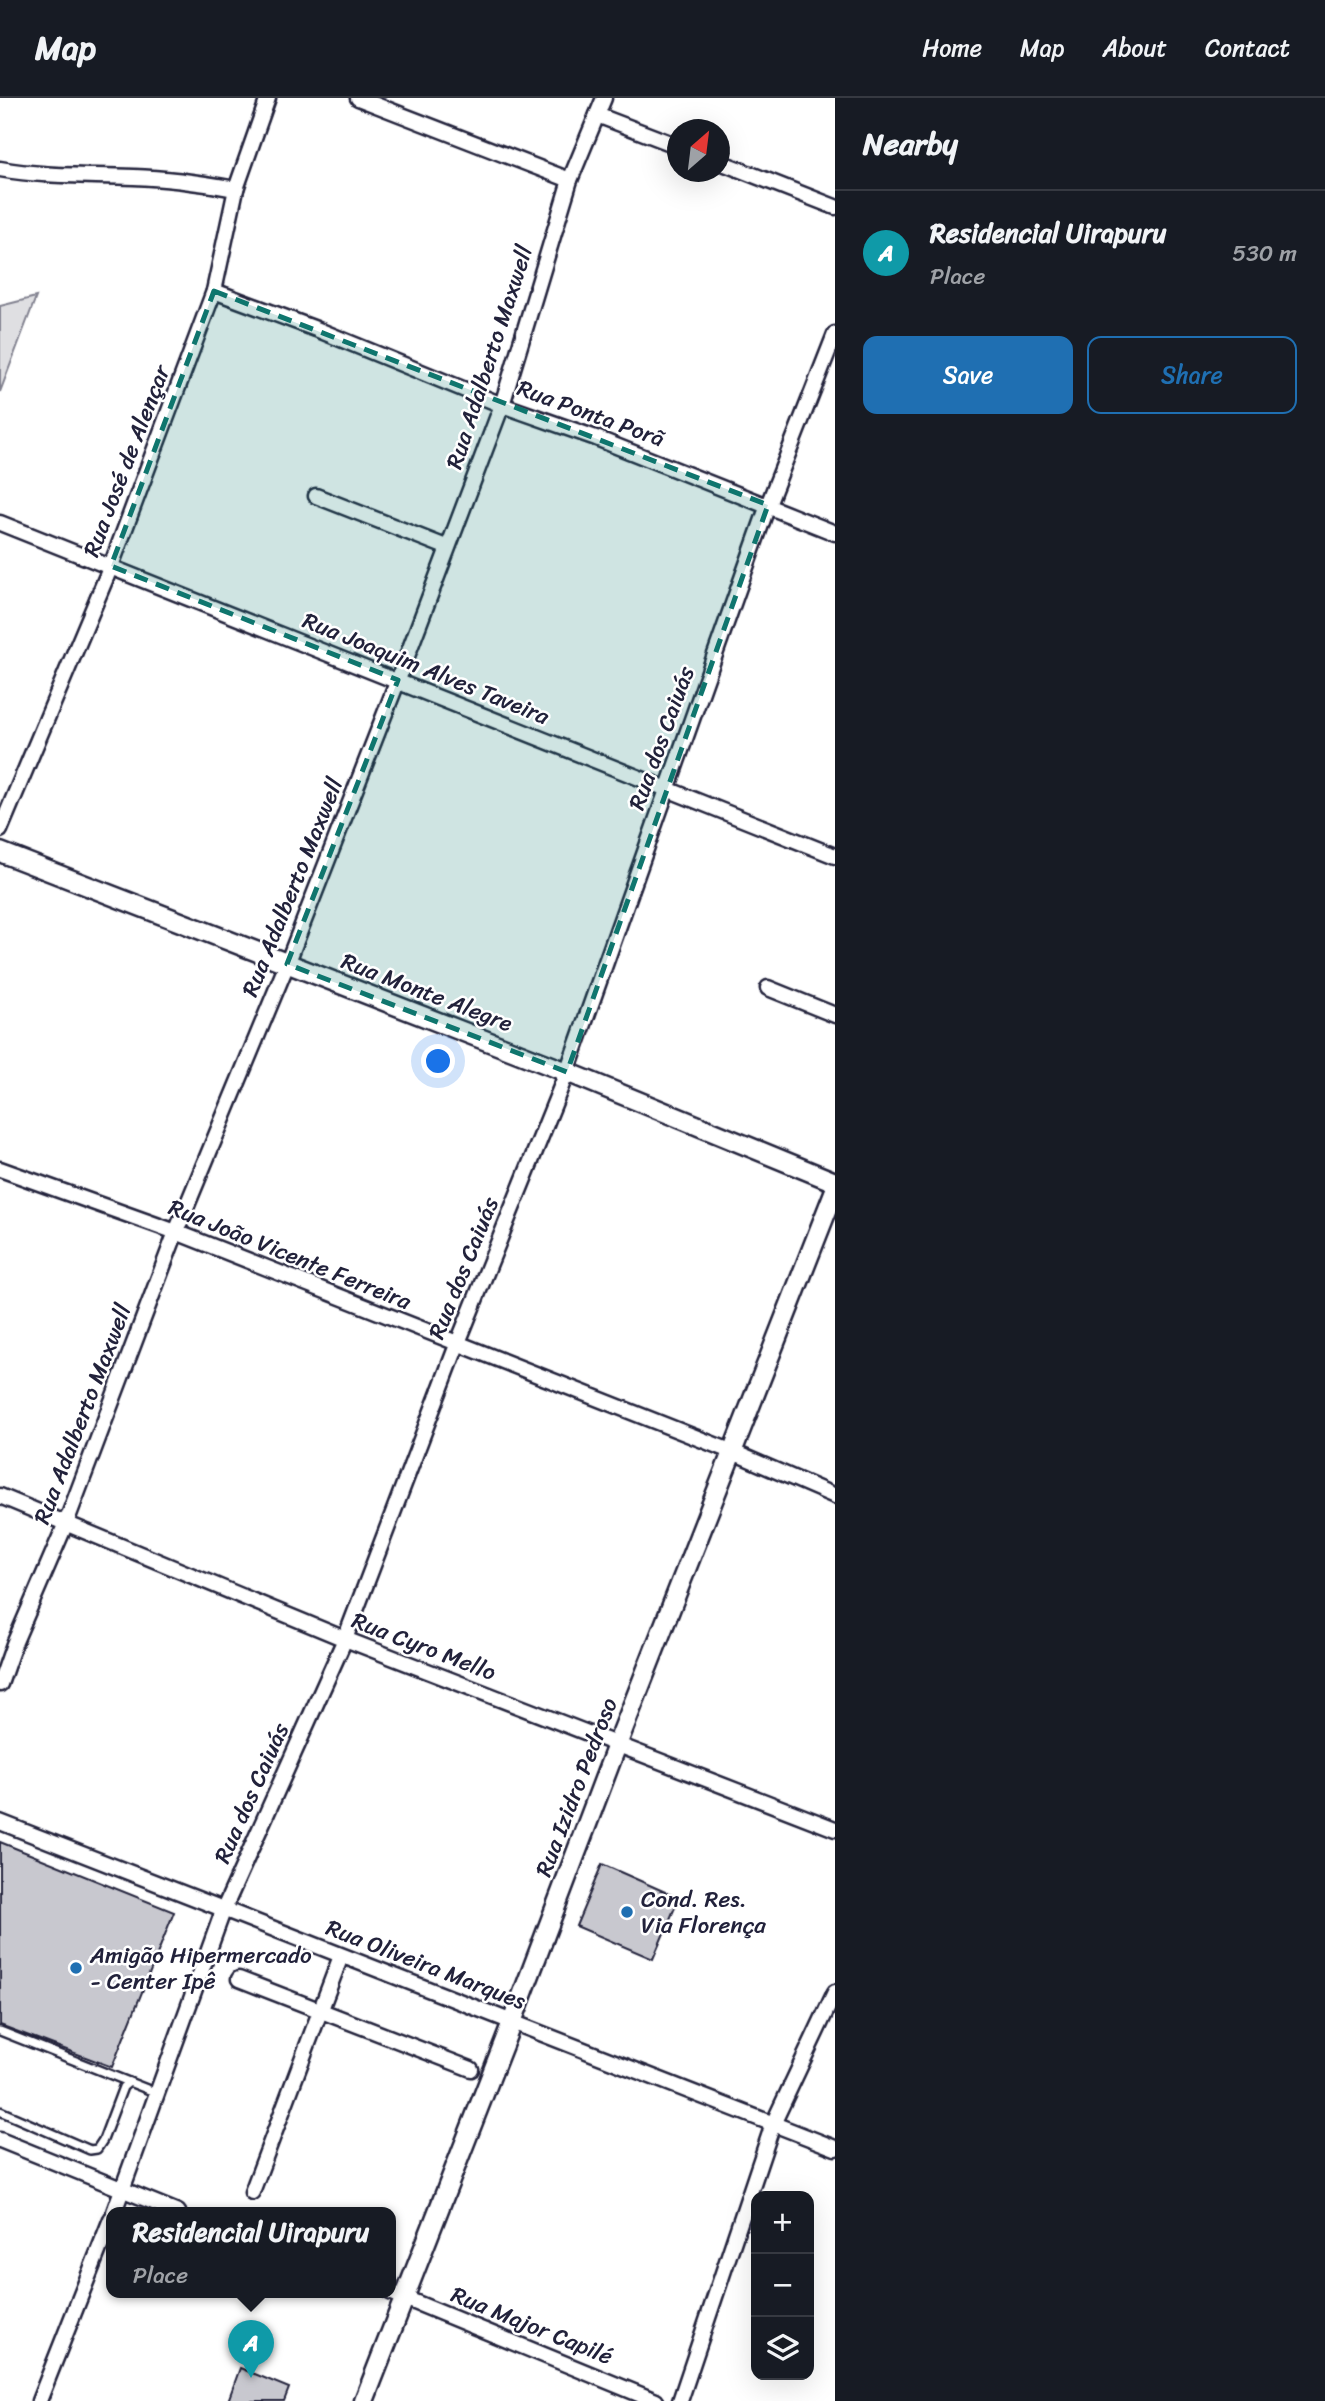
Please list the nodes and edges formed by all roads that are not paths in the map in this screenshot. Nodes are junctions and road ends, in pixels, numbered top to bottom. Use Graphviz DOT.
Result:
graph roads {
  1 [pos="268,98"];
  2 [pos="358,98"];
  3 [pos="604,98"];
  4 [pos="597,115"];
  5 [pos="667,142"];
  6 [pos="730,166"];
  7 [pos="0,169"];
  8 [pos="570,180"];
  9 [pos="236,189"];
  10 [pos="835,207"];
  11 [pos="214,291"];
  12 [pos="835,334"];
  13 [pos="502,405"];
  14 [pos="316,496"];
  15 [pos="768,505"];
  16 [pos="0,523"];
  17 [pos="835,533"];
  18 [pos="446,547"];
  19 [pos="111,566"];
  20 [pos="398,680"];
  21 [pos="667,790"];
  22 [pos="0,830"];
  23 [pos="0,852"];
  24 [pos="835,856"];
  25 [pos="287,964"];
  26 [pos="768,988"];
  27 [pos="835,1014"];
  28 [pos="567,1072"];
  29 [pos="0,1169"];
  30 [pos="835,1182"];
  31 [pos="835,1190"];
  32 [pos="176,1232"];
  33 [pos="457,1345"];
  34 [pos="733,1452"];
  35 [pos="0,1496"];
  36 [pos="835,1496"];
  37 [pos="66,1523"];
  38 [pos="345,1639"];
  39 [pos="0,1684"];
  40 [pos="617,1745"];
  41 [pos="0,1822"];
  42 [pos="835,1829"];
  43 [pos="223,1911"];
  44 [pos="341,1956"];
  45 [pos="239,1979"];
  46 [pos="835,1992"];
  47 [pos="321,2010"];
  48 [pos="512,2022"];
  49 [pos="0,2031"];
  50 [pos="471,2069"];
  51 [pos="129,2082"];
  52 [pos="158,2093"];
  53 [pos="0,2111"];
  54 [pos="773,2124"];
  55 [pos="0,2140"];
  56 [pos="835,2148"];
  57 [pos="122,2190"];
  58 [pos="252,2192"];
  59 [pos="116,2207"];
  60 [pos="165,2207"];
  61 [pos="106,2233"];
  62 [pos="398,2295"];
  63 [pos="39,2401"];
  64 [pos="364,2401"];
  65 [pos="656,2401"];
  66 [pos="680,2401"];
  1 -- 9 [label="street, Rua José de Alençar"];
  2 -- 8 [label="street"];
  3 -- 4 [label="street, Rua Adalberto Maxwell"];
  4 -- 5 [label="street"];
  4 -- 8 [label="street, Rua Adalberto Maxwell"];
  6 -- 10 [label="street"];
  7 -- 9 [label="street"];
  8 -- 13 [label="street, Rua Adalberto Maxwell"];
  9 -- 11 [label="street, Rua José de Alençar"];
  11 -- 13 [label="street, Rua Ponta Porã"];
  11 -- 19 [label="street, Rua José de Alençar"];
  12 -- 15 [label="street, Rua dos Caiuás"];
  13 -- 15 [label="street, Rua Ponta Porã"];
  13 -- 18 [label="street, Rua Adalberto Maxwell"];
  14 -- 18 [label="street"];
  15 -- 17 [label="street, Rua Ponta Porã"];
  15 -- 21 [label="street, Rua dos Caiuás"];
  16 -- 19 [label="street, Rua Joaquim Alves Taveira"];
  18 -- 20 [label="street, Rua Adalberto Maxwell"];
  19 -- 20 [label="street, Rua Joaquim Alves Taveira"];
  19 -- 22 [label="street, Rua José de Alençar"];
  20 -- 21 [label="street, Rua Joaquim Alves Taveira"];
  20 -- 25 [label="street, Rua Adalberto Maxwell"];
  21 -- 24 [label="street, Rua Joaquim Alves Taveira"];
  21 -- 28 [label="street, Rua dos Caiuás"];
  23 -- 25 [label="street, Rua Monte Alegre"];
  25 -- 28 [label="street, Rua Monte Alegre"];
  25 -- 32 [label="street, Rua Adalberto Maxwell"];
  26 -- 27 [label="street"];
  28 -- 30 [label="street, Rua Monte Alegre"];
  28 -- 33 [label="street, Rua dos Caiuás"];
  29 -- 32 [label="street, Rua João Vicente Ferreira"];
  31 -- 34 [label="street, Rua Izidro Pedroso"];
  32 -- 33 [label="street, Rua João Vicente Ferreira"];
  32 -- 37 [label="street, Rua Adalberto Maxwell"];
  33 -- 34 [label="street, Rua João Vicente Ferreira"];
  33 -- 38 [label="street, Rua dos Caiuás"];
  34 -- 36 [label="street, Rua João Vicente Ferreira"];
  34 -- 40 [label="street, Rua Izidro Pedroso"];
  35 -- 37 [label="street, Rua Cyro Mello"];
  37 -- 38 [label="street, Rua Cyro Mello"];
  37 -- 39 [label="street, Rua Adalberto Maxwell"];
  38 -- 40 [label="street, Rua Cyro Mello"];
  38 -- 43 [label="street, Rua dos Caiuás"];
  40 -- 42 [label="street, Rua Cyro Mello"];
  40 -- 48 [label="street, Rua Izidro Pedroso"];
  41 -- 43 [label="street, Rua Oliveira Marques"];
  43 -- 44 [label="street, Rua Oliveira Marques"];
  43 -- 52 [label="street, Rua dos Caiuás"];
  44 -- 47 [label="street"];
  44 -- 48 [label="street, Rua Oliveira Marques"];
  45 -- 47 [label="street"];
  46 -- 54 [label="street"];
  47 -- 50 [label="street"];
  47 -- 58 [label="street"];
  48 -- 54 [label="street, Rua Oliveira Marques"];
  48 -- 62 [label="street, Rua Izidro Pedroso"];
  49 -- 51 [label="lane"];
  51 -- 52 [label="lane"];
  51 -- 53 [label="lane"];
  52 -- 57 [label="street, Rua dos Caiuás"];
  54 -- 56 [label="street, Rua Oliveira Marques"];
  54 -- 66 [label="street"];
  55 -- 57 [label="street"];
  57 -- 59 [label="street, Rua dos Caiuás"];
  57 -- 60 [label="street"];
  61 -- 63 [label="street"];
  62 -- 64 [label="street, Rua Izidro Pedroso"];
  62 -- 65 [label="street, Rua Major Capilé"];
}
